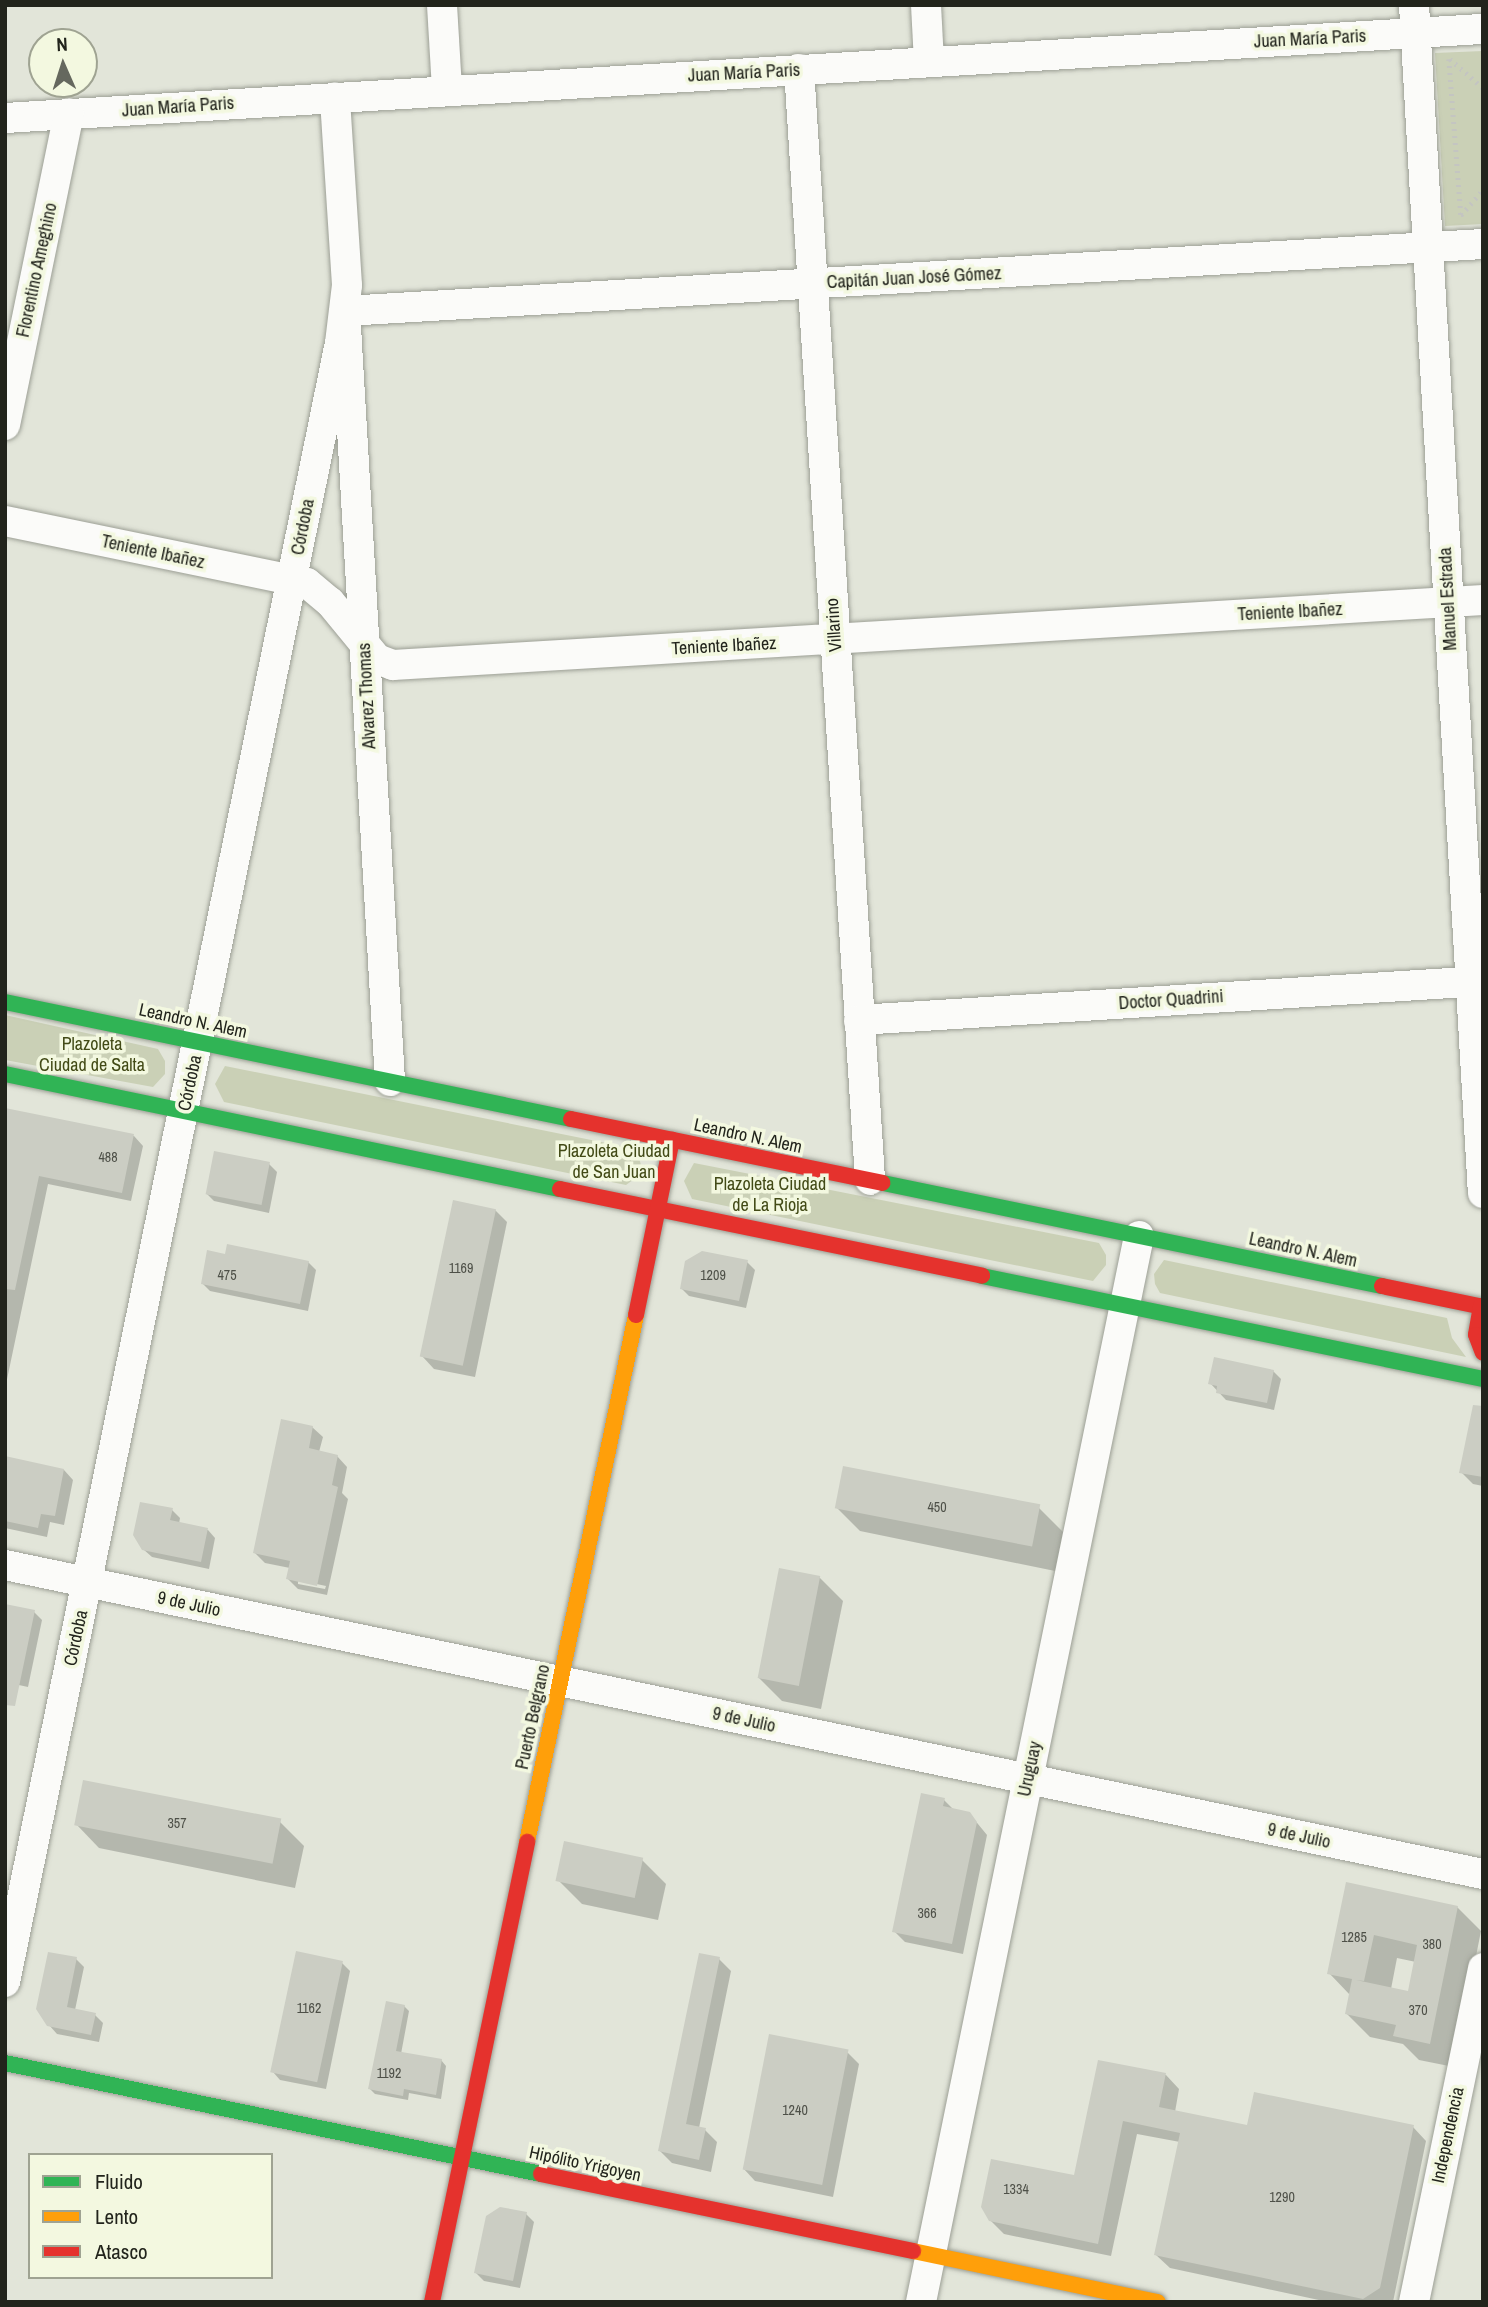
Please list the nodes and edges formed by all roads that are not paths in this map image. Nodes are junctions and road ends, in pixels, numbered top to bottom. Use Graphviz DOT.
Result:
graph roads {
  1 [pos="442,5"];
  2 [pos="926,5"];
  3 [pos="1414,19"];
  4 [pos="1483,29"];
  5 [pos="929,62"];
  6 [pos="799,69"];
  7 [pos="447,90"];
  8 [pos="335,97"];
  9 [pos="69,114"];
  10 [pos="5,118"];
  11 [pos="1483,244"];
  12 [pos="1428,248"];
  13 [pos="812,284"];
  14 [pos="345,311"];
  15 [pos="5,425"];
  16 [pos="5,521"];
  17 [pos="292,581"];
  18 [pos="1483,600"];
  19 [pos="1448,602"];
  20 [pos="835,639"];
  21 [pos="365,646"];
  22 [pos="1477,981"];
  23 [pos="5,1002"];
  24 [pos="859,1020"];
  25 [pos="199,1042"];
  26 [pos="5,1074"];
  27 [pos="390,1082"];
  28 [pos="184,1111"];
  29 [pos="672,1140"];
  30 [pos="870,1181"];
  31 [pos="1483,1194"];
  32 [pos="658,1209"];
  33 [pos="1139,1236"];
  34 [pos="1482,1303"];
  35 [pos="1125,1305"];
  36 [pos="1483,1353"];
  37 [pos="1483,1378"];
  38 [pos="5,1565"];
  39 [pos="87,1583"];
  40 [pos="560,1682"];
  41 [pos="1028,1779"];
  42 [pos="1483,1874"];
  43 [pos="1483,1968"];
  44 [pos="5,1982"];
  45 [pos="1479,2005"];
  46 [pos="5,2063"];
  47 [pos="462,2158"];
  48 [pos="931,2255"];
  49 [pos="432,2302"];
  50 [pos="921,2302"];
  51 [pos="1158,2302"];
  52 [pos="1414,2302"];
  1 -- 7 [label="street"];
  2 -- 5 [label="street"];
  3 -- 4 [label="street, Juan María Paris"];
  3 -- 5 [label="street, Juan María Paris"];
  3 -- 12 [label="street, Manuel Estrada"];
  5 -- 6 [label="street, Juan María Paris"];
  6 -- 7 [label="street, Juan María Paris"];
  6 -- 13 [label="street, Villarino"];
  7 -- 8 [label="street, Juan María Paris"];
  8 -- 9 [label="street, Juan María Paris"];
  8 -- 14 [label="street, Córdoba"];
  9 -- 10 [label="street, Juan María Paris"];
  9 -- 15 [label="street, Florentino Ameghino"];
  11 -- 12 [label="street, Capitán Juan José Gómez"];
  12 -- 13 [label="street, Capitán Juan José Gómez"];
  12 -- 19 [label="street, Manuel Estrada"];
  13 -- 14 [label="street, Capitán Juan José Gómez"];
  13 -- 20 [label="street, Villarino"];
  14 -- 17 [label="street, Córdoba"];
  14 -- 21 [label="street, Alvarez Thomas"];
  16 -- 17 [label="street, Teniente Ibañez"];
  17 -- 21 [label="street, Teniente Ibañez"];
  17 -- 25 [label="street, Córdoba"];
  18 -- 19 [label="street, Teniente Ibañez"];
  19 -- 20 [label="street, Teniente Ibañez"];
  19 -- 22 [label="street, Manuel Estrada"];
  20 -- 21 [label="street, Teniente Ibañez"];
  20 -- 24 [label="street, Villarino"];
  21 -- 27 [label="street, Alvarez Thomas"];
  22 -- 24 [label="street, Doctor Quadrini"];
  22 -- 31 [label="street, Manuel Estrada"];
  23 -- 25 [label="main road, Leandro N. Alem"];
  24 -- 30 [label="street, Villarino"];
  25 -- 27 [label="main road, Leandro N. Alem"];
  25 -- 28 [label="street, Córdoba"];
  26 -- 28 [label="main road"];
  27 -- 29 [label="main road, Leandro N. Alem"];
  28 -- 32 [label="main road"];
  28 -- 39 [label="street, Córdoba"];
  29 -- 30 [label="main road, Leandro N. Alem"];
  29 -- 32 [label="main road, Puerto Belgrano"];
  30 -- 33 [label="main road, Leandro N. Alem"];
  32 -- 35 [label="main road"];
  32 -- 40 [label="main road, Puerto Belgrano"];
  33 -- 34 [label="main road, Leandro N. Alem"];
  33 -- 35 [label="street, Uruguay"];
  34 -- 36 [label="main road"];
  35 -- 37 [label="main road"];
  35 -- 41 [label="street, Uruguay"];
  38 -- 39 [label="street, 9 de Julio"];
  39 -- 40 [label="street, 9 de Julio"];
  39 -- 44 [label="street, Córdoba"];
  40 -- 41 [label="street, 9 de Julio"];
  40 -- 47 [label="main road, Puerto Belgrano"];
  41 -- 42 [label="street, 9 de Julio"];
  41 -- 48 [label="street, Uruguay"];
  43 -- 45 [label="street, Independencia"];
  45 -- 52 [label="street, Independencia"];
  46 -- 47 [label="main road, Hipólito Yrigoyen"];
  47 -- 48 [label="main road, Hipólito Yrigoyen"];
  47 -- 49 [label="main road, Puerto Belgrano"];
  48 -- 50 [label="street, Uruguay"];
  48 -- 51 [label="main road, Hipólito Yrigoyen"];
}
